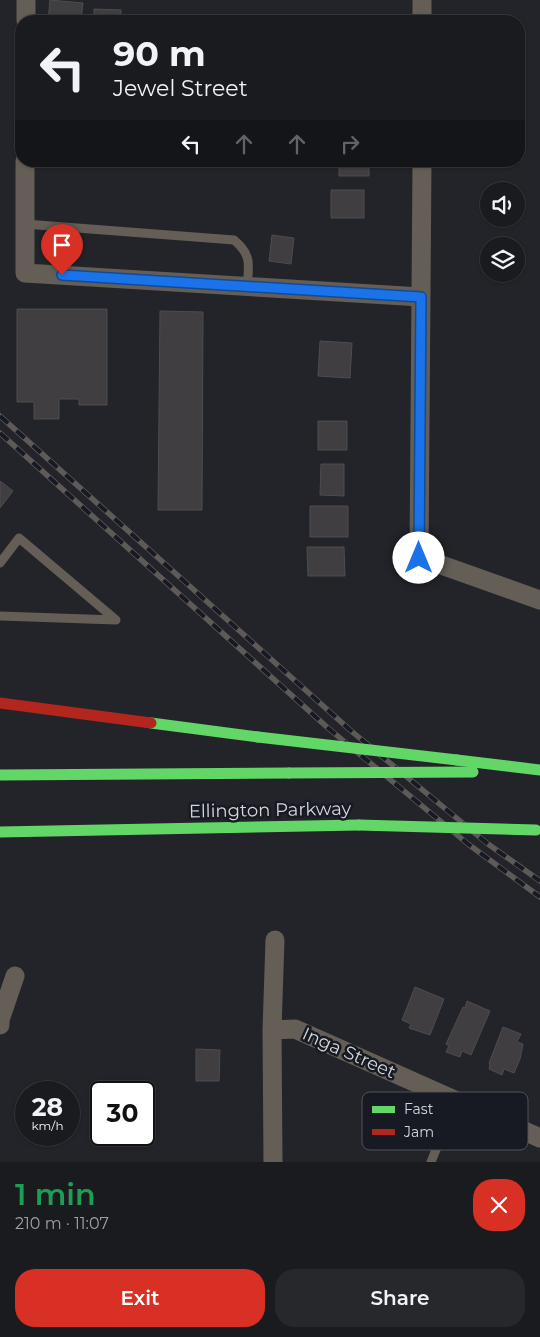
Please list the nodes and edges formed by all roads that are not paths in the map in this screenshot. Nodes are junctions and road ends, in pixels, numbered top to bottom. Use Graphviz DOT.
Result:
graph roads {
  1 [pos="26,0"];
  2 [pos="422,0"];
  3 [pos="26,15"];
  4 [pos="422,15"];
  5 [pos="25,167"];
  6 [pos="422,167"];
  7 [pos="25,224"];
  8 [pos="247,287"];
  9 [pos="421,297"];
  10 [pos="0,563"];
  11 [pos="540,600"];
  12 [pos="0,616"];
  13 [pos="0,703"];
  14 [pos="540,770"];
  15 [pos="0,775"];
  16 [pos="538,830"];
  17 [pos="0,832"];
  18 [pos="275,940"];
  19 [pos="14,976"];
  20 [pos="0,1025"];
  21 [pos="272,1030"];
  22 [pos="438,1092"];
  23 [pos="528,1133"];
  24 [pos="540,1138"];
  25 [pos="435,1150"];
  26 [pos="273,1162"];
  27 [pos="430,1162"];
  1 -- 3 [label="street"];
  2 -- 4 [label="street"];
  5 -- 7 [label="street"];
  6 -- 9 [label="street"];
  7 -- 8 [label="lane"];
  7 -- 8 [label="street"];
  8 -- 9 [label="street"];
  9 -- 11 [label="street"];
  10 -- 12 [label="lane"];
  13 -- 14 [label="highway, bridge"];
  14 -- 15 [label="highway, Ellington Parkway, bridge"];
  16 -- 17 [label="highway, Ellington Parkway, bridge"];
  18 -- 21 [label="street"];
  19 -- 20 [label="street"];
  21 -- 22 [label="street, Inga Street"];
  21 -- 26 [label="street"];
  23 -- 24 [label="street, Inga Street"];
  25 -- 27 [label="lane"];
}
